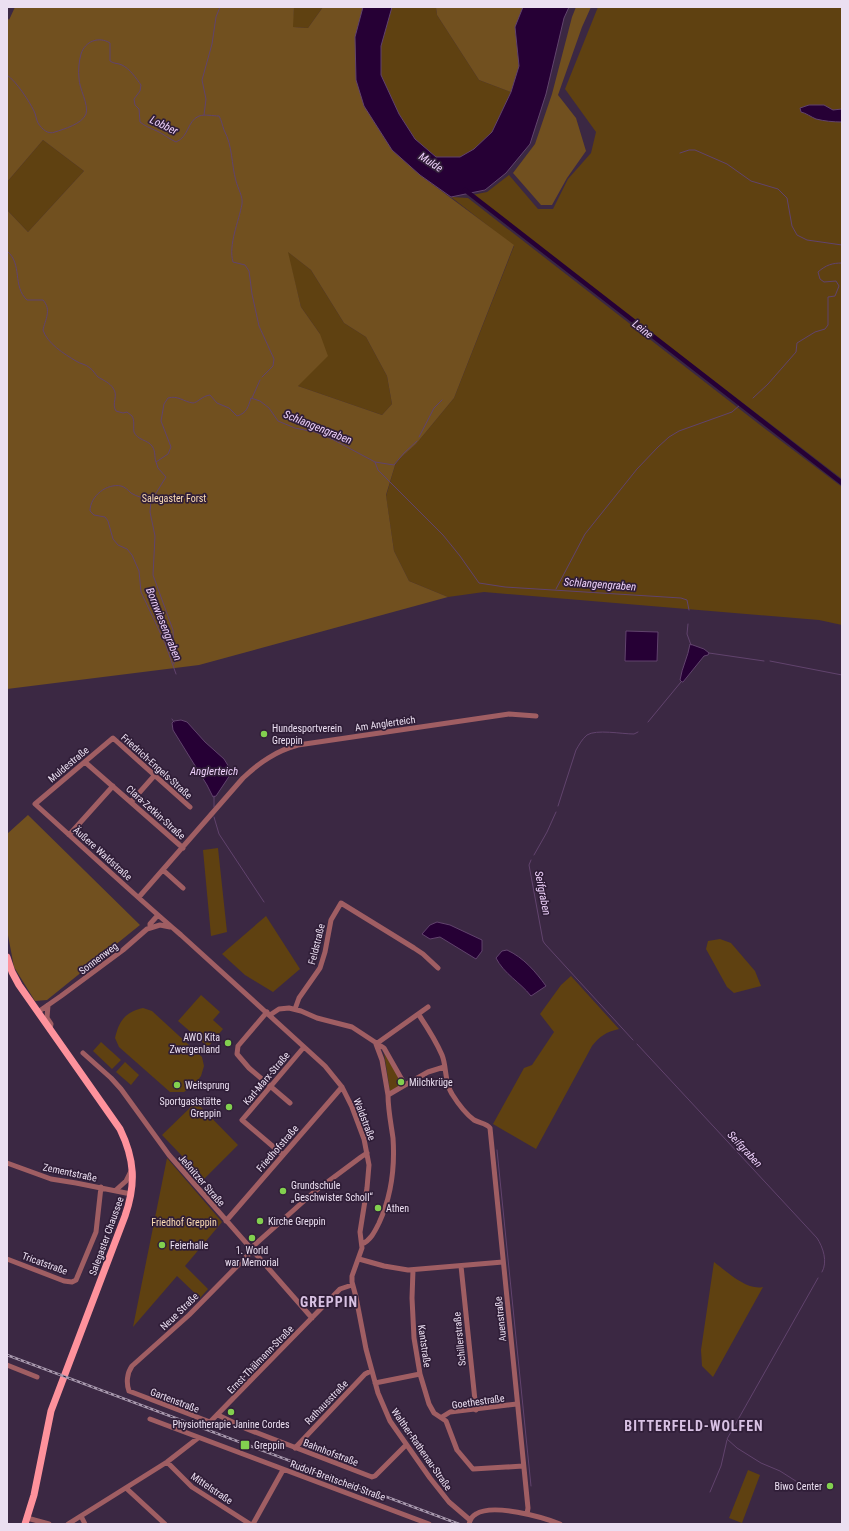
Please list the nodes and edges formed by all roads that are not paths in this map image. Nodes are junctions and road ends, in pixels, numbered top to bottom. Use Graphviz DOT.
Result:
graph roads {
  1 [pos="536,716"];
  2 [pos="113,738"];
  3 [pos="85,762"];
  4 [pos="154,776"];
  5 [pos="113,786"];
  6 [pos="131,802"];
  7 [pos="36,804"];
  8 [pos="190,807"];
  9 [pos="69,835"];
  10 [pos="182,848"];
  11 [pos="163,870"];
  12 [pos="183,888"];
  13 [pos="139,897"];
  14 [pos="158,915"];
  15 [pos="150,927"];
  16 [pos="170,927"];
  17 [pos="7,957"];
  18 [pos="438,968"];
  19 [pos="48,1005"];
  20 [pos="428,1007"];
  21 [pos="294,1009"];
  22 [pos="38,1012"];
  23 [pos="269,1014"];
  24 [pos="419,1014"];
  25 [pos="50,1030"];
  26 [pos="376,1044"];
  27 [pos="304,1047"];
  28 [pos="83,1052"];
  29 [pos="444,1067"];
  30 [pos="405,1085"];
  31 [pos="270,1086"];
  32 [pos="342,1087"];
  33 [pos="388,1095"];
  34 [pos="290,1102"];
  35 [pos="367,1153"];
  36 [pos="283,1155"];
  37 [pos="7,1163"];
  38 [pos="133,1168"];
  39 [pos="101,1188"];
  40 [pos="116,1190"];
  41 [pos="132,1194"];
  42 [pos="226,1221"];
  43 [pos="362,1244"];
  44 [pos="251,1250"];
  45 [pos="7,1259"];
  46 [pos="359,1259"];
  47 [pos="503,1262"];
  48 [pos="461,1266"];
  49 [pos="413,1270"];
  50 [pos="352,1284"];
  51 [pos="312,1318"];
  52 [pos="7,1366"];
  53 [pos="371,1371"];
  54 [pos="420,1374"];
  55 [pos="37,1377"];
  56 [pos="375,1383"];
  57 [pos="128,1387"];
  58 [pos="517,1404"];
  59 [pos="476,1410"];
  60 [pos="218,1415"];
  61 [pos="150,1418"];
  62 [pos="442,1418"];
  63 [pos="198,1438"];
  64 [pos="406,1445"];
  65 [pos="295,1448"];
  66 [pos="167,1462"];
  67 [pos="523,1466"];
  68 [pos="283,1470"];
  69 [pos="126,1488"];
  70 [pos="527,1514"];
  71 [pos="81,1516"];
  72 [pos="26,1521"];
  73 [pos="470,1522"];
  74 [pos="49,1524"];
  75 [pos="68,1524"];
  76 [pos="85,1524"];
  77 [pos="165,1524"];
  78 [pos="252,1524"];
  79 [pos="429,1524"];
  80 [pos="560,1524"];
  1 -- 10 [label="street, Am Anglerteich"];
  2 -- 3 [label="street, Muldestraße"];
  2 -- 4 [label="street, Friedrich-Engels-Straße"];
  3 -- 5 [label="street, Clara-Zetkin-Straße"];
  3 -- 7 [label="street, Muldestraße"];
  4 -- 6 [label="street"];
  4 -- 8 [label="street, Friedrich-Engels-Straße"];
  5 -- 6 [label="street, Clara-Zetkin-Straße"];
  5 -- 9 [label="street, Clara-Zetkin-Straße"];
  6 -- 10 [label="street, Clara-Zetkin-Straße"];
  7 -- 9 [label="street, Äußere Waldstraße"];
  9 -- 13 [label="street, Äußere Waldstraße"];
  10 -- 11 [label="street, Clara-Zetkin-Straße"];
  11 -- 12 [label="street"];
  11 -- 13 [label="street, Clara-Zetkin-Straße"];
  13 -- 14 [label="street, Äußere Waldstraße"];
  14 -- 15 [label="street"];
  14 -- 16 [label="street, Äußere Waldstraße"];
  15 -- 16 [label="street"];
  15 -- 19 [label="street, Sonnenweg"];
  16 -- 23 [label="street, Äußere Waldstraße"];
  17 -- 22 [label="main road, Salegaster Chaussee"];
  18 -- 21 [label="street, Feldstraße"];
  19 -- 22 [label="street, Sonnenweg"];
  19 -- 25 [label="street"];
  20 -- 24 [label="street"];
  21 -- 23 [label="street"];
  21 -- 26 [label="street"];
  22 -- 25 [label="main road, Salegaster Chaussee"];
  23 -- 27 [label="street, Waldstraße"];
  23 -- 31 [label="street"];
  24 -- 26 [label="street"];
  24 -- 29 [label="street"];
  25 -- 38 [label="main road, Salegaster Chaussee"];
  26 -- 30 [label="street"];
  26 -- 33 [label="street"];
  27 -- 31 [label="street, Karl-Marx-Straße"];
  27 -- 32 [label="street, Waldstraße"];
  28 -- 42 [label="street, Jeßnitzer Straße"];
  29 -- 30 [label="street"];
  29 -- 47 [label="street, Auenstraße"];
  30 -- 33 [label="street"];
  31 -- 34 [label="street"];
  31 -- 36 [label="street, Karl-Marx-Straße"];
  32 -- 35 [label="street, Waldstraße"];
  32 -- 36 [label="street, Friedhofstraße"];
  33 -- 43 [label="street"];
  35 -- 43 [label="street, Waldstraße"];
  35 -- 44 [label="street, Neue Straße"];
  36 -- 42 [label="street, Friedhofstraße"];
  37 -- 39 [label="street, Zementstraße"];
  38 -- 40 [label="street"];
  38 -- 41 [label="main road, Salegaster Chaussee"];
  39 -- 40 [label="street, Zementstraße"];
  39 -- 45 [label="street, Tricatstraße"];
  40 -- 41 [label="street, Zementstraße"];
  41 -- 72 [label="main road, Salegaster Chaussee"];
  42 -- 44 [label="street, Jeßnitzer Straße"];
  43 -- 46 [label="street, Waldstraße"];
  44 -- 51 [label="street, Jeßnitzer Straße"];
  44 -- 57 [label="street, Neue Straße"];
  46 -- 49 [label="street"];
  46 -- 50 [label="street, Waldstraße"];
  47 -- 48 [label="street"];
  47 -- 58 [label="street, Auenstraße"];
  48 -- 49 [label="street"];
  48 -- 59 [label="street, Schillerstraße"];
  49 -- 54 [label="street, Kantstraße"];
  50 -- 51 [label="street, Ernst-Thälmann-Straße"];
  50 -- 53 [label="street, Walther-Rathenau-Straße"];
  51 -- 60 [label="street, Ernst-Thälmann-Straße"];
  52 -- 55 [label="street"];
  53 -- 56 [label="street, Walther-Rathenau-Straße"];
  53 -- 65 [label="street, Rathausstraße"];
  54 -- 56 [label="street"];
  54 -- 62 [label="street, Kantstraße"];
  56 -- 64 [label="street, Walther-Rathenau-Straße"];
  57 -- 60 [label="street, Gartenstraße"];
  58 -- 59 [label="street, Goethestraße"];
  58 -- 67 [label="street, Auenstraße"];
  59 -- 62 [label="street, Goethestraße"];
  60 -- 65 [label="street, Bahnhofstraße"];
  61 -- 63 [label="street, Rudolf-Breitscheid-Straße"];
  62 -- 67 [label="street, Kantstraße"];
  63 -- 66 [label="street"];
  63 -- 68 [label="street, Rudolf-Breitscheid-Straße"];
  64 -- 65 [label="street, Bahnhofstraße"];
  64 -- 73 [label="street, Walther-Rathenau-Straße"];
  66 -- 69 [label="street"];
  66 -- 78 [label="street, Mittelstraße"];
  67 -- 70 [label="street, Auenstraße"];
  68 -- 78 [label="street"];
  68 -- 79 [label="street, Rudolf-Breitscheid-Straße"];
  69 -- 71 [label="street"];
  69 -- 77 [label="street"];
  70 -- 73 [label="street, Walther-Rathenau-Straße"];
  70 -- 80 [label="street, Walther-Rathenau-Straße"];
  71 -- 75 [label="street"];
  71 -- 76 [label="street"];
  72 -- 74 [label="street"];
}
